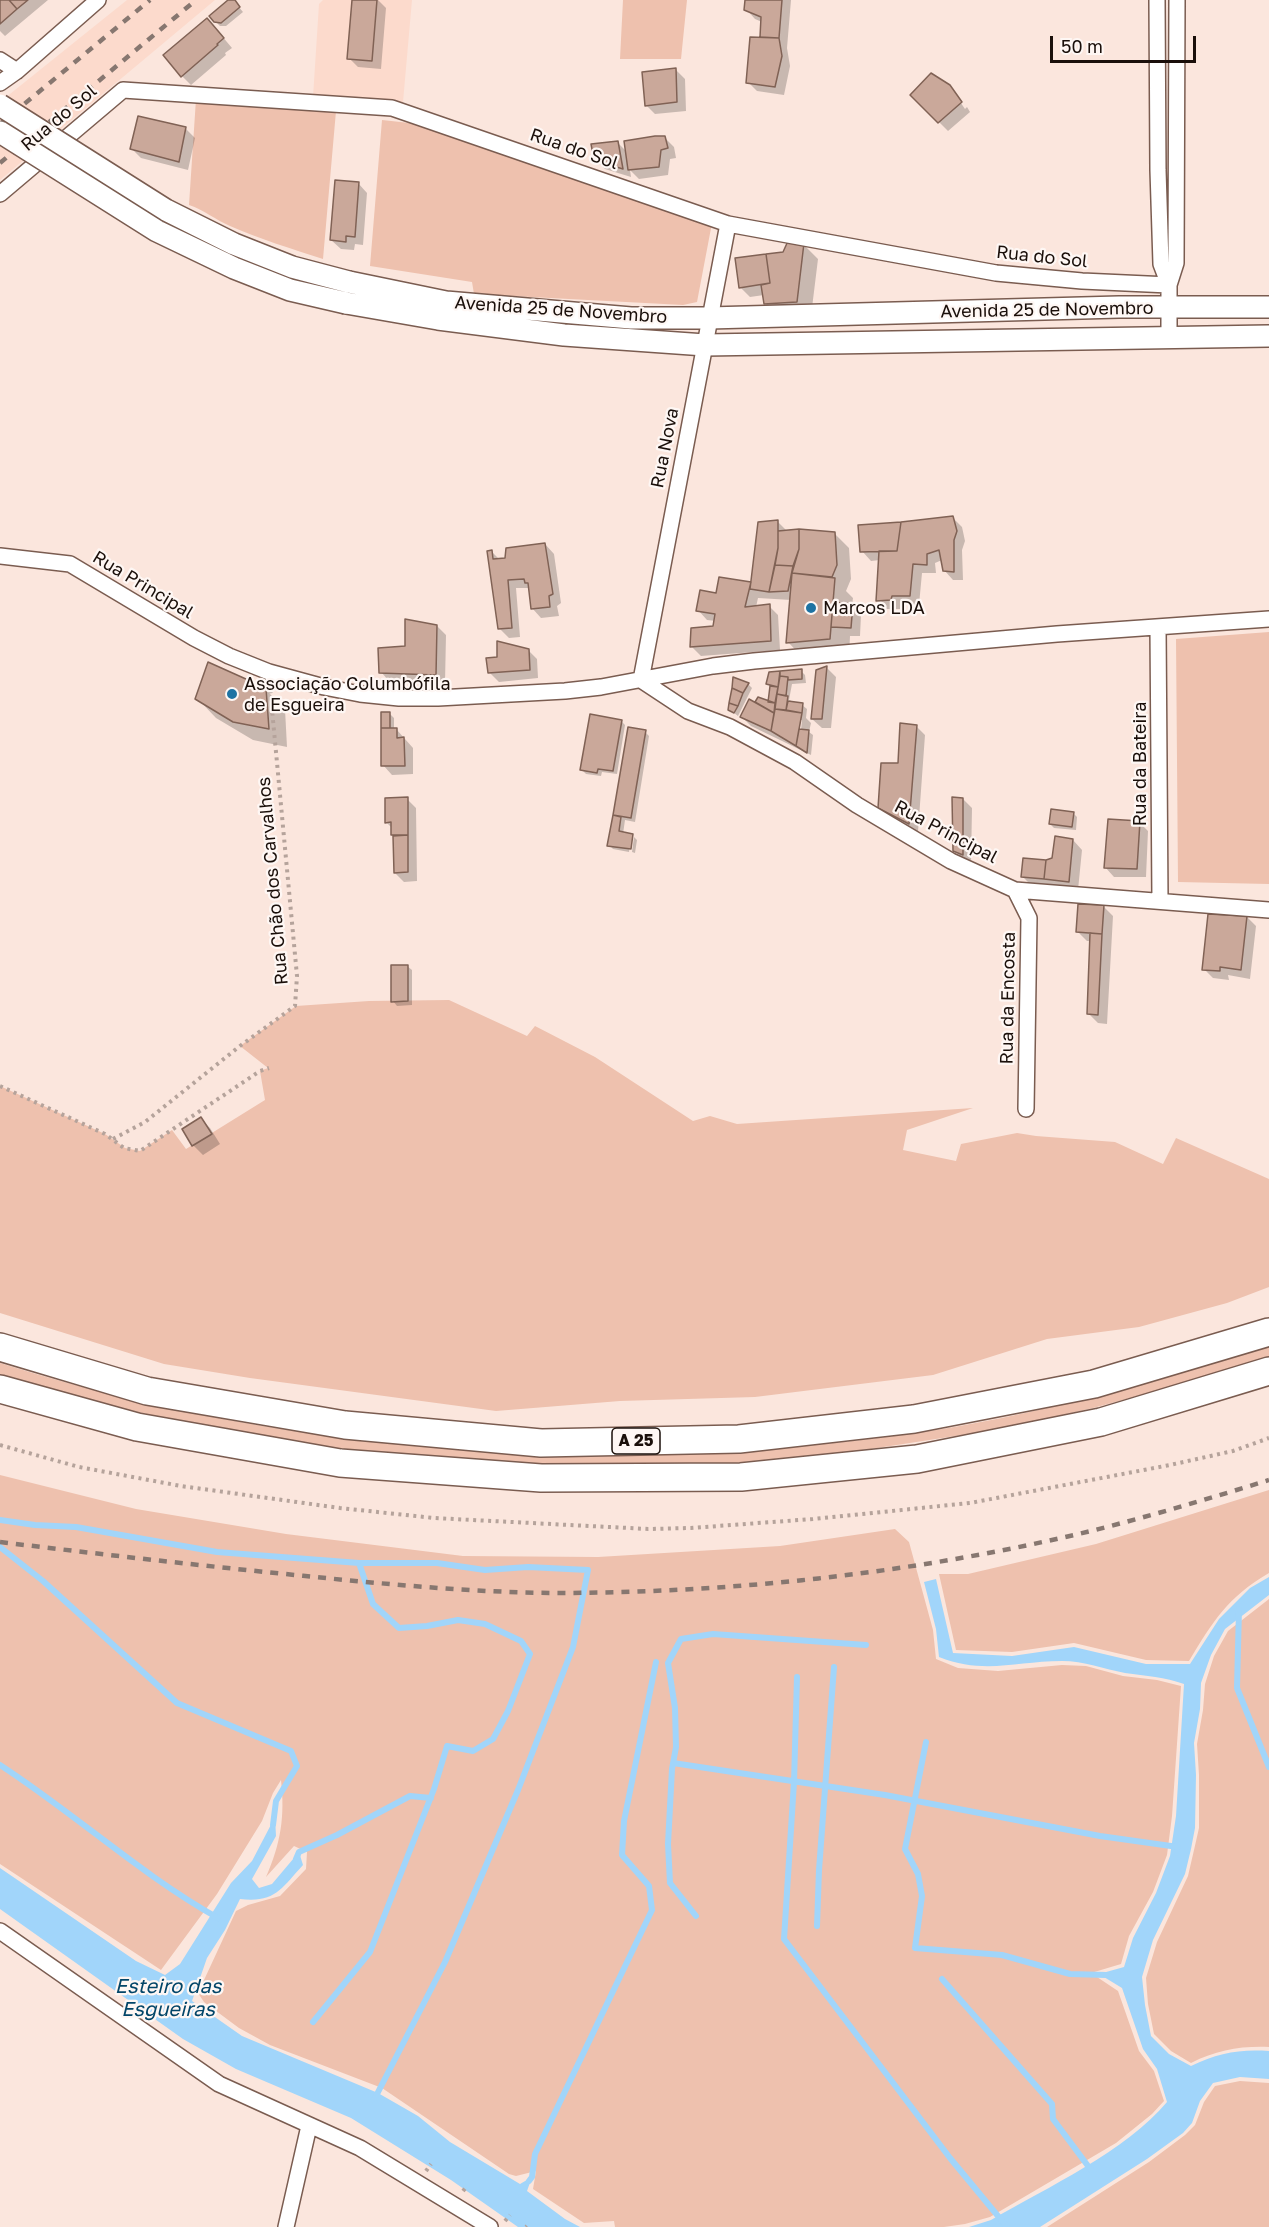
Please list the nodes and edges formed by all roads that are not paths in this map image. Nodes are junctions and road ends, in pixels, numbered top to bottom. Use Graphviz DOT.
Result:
graph roads {
  1 [pos="98,0"];
  2 [pos="1157,0"];
  3 [pos="1177,0"];
  4 [pos="0,60"];
  5 [pos="17,71"];
  6 [pos="0,83"];
  7 [pos="0,105"];
  8 [pos="0,132"];
  9 [pos="0,194"];
  10 [pos="728,224"];
  11 [pos="1169,285"];
  12 [pos="348,292"];
  13 [pos="1269,307"];
  14 [pos="1169,308"];
  15 [pos="709,318"];
  16 [pos="1265,338"];
  17 [pos="1169,339"];
  18 [pos="705,345"];
  19 [pos="0,556"];
  20 [pos="1269,619"];
  21 [pos="1158,627"];
  22 [pos="641,680"];
  23 [pos="1015,890"];
  24 [pos="1160,901"];
  25 [pos="1269,910"];
  26 [pos="1026,1109"];
  27 [pos="1269,1332"];
  28 [pos="0,1347"];
  29 [pos="1269,1371"];
  30 [pos="0,1389"];
  31 [pos="0,1931"];
  32 [pos="309,2126"];
  33 [pos="286,2227"];
  34 [pos="489,2227"];
  1 -- 5 [label="street"];
  2 -- 11 [label="street"];
  3 -- 11 [label="street"];
  4 -- 5 [label="street"];
  5 -- 6 [label="street"];
  7 -- 12 [label="street, Avenida 25 de Novembro, bridge"];
  8 -- 12 [label="street, Avenida 25 de Novembro, bridge"];
  9 -- 10 [label="street, Rua do Sol"];
  10 -- 11 [label="street, Rua do Sol"];
  10 -- 15 [label="street, Rua Nova"];
  11 -- 14 [label="street"];
  12 -- 15 [label="street, Avenida 25 de Novembro"];
  12 -- 18 [label="street, Avenida 25 de Novembro"];
  13 -- 14 [label="street, Avenida 25 de Novembro"];
  14 -- 15 [label="street, Avenida 25 de Novembro"];
  14 -- 17 [label="street, Avenida 25 de Novembro"];
  15 -- 18 [label="street, Rua Nova"];
  16 -- 17 [label="street, Avenida 25 de Novembro"];
  17 -- 18 [label="street, Avenida 25 de Novembro"];
  18 -- 22 [label="street, Rua Nova"];
  19 -- 22 [label="street, Rua Principal"];
  20 -- 21 [label="street, Rua Principal"];
  21 -- 22 [label="street, Rua Principal"];
  21 -- 24 [label="street, Rua da Bateira"];
  22 -- 23 [label="street, Rua Principal"];
  23 -- 24 [label="street, Rua Principal"];
  23 -- 26 [label="street, Rua da Encosta"];
  24 -- 25 [label="street, Rua Principal"];
  27 -- 28 [label="highway, A 25"];
  29 -- 30 [label="highway, A 25"];
  31 -- 32 [label="street"];
  32 -- 33 [label="street"];
  32 -- 34 [label="street"];
}
